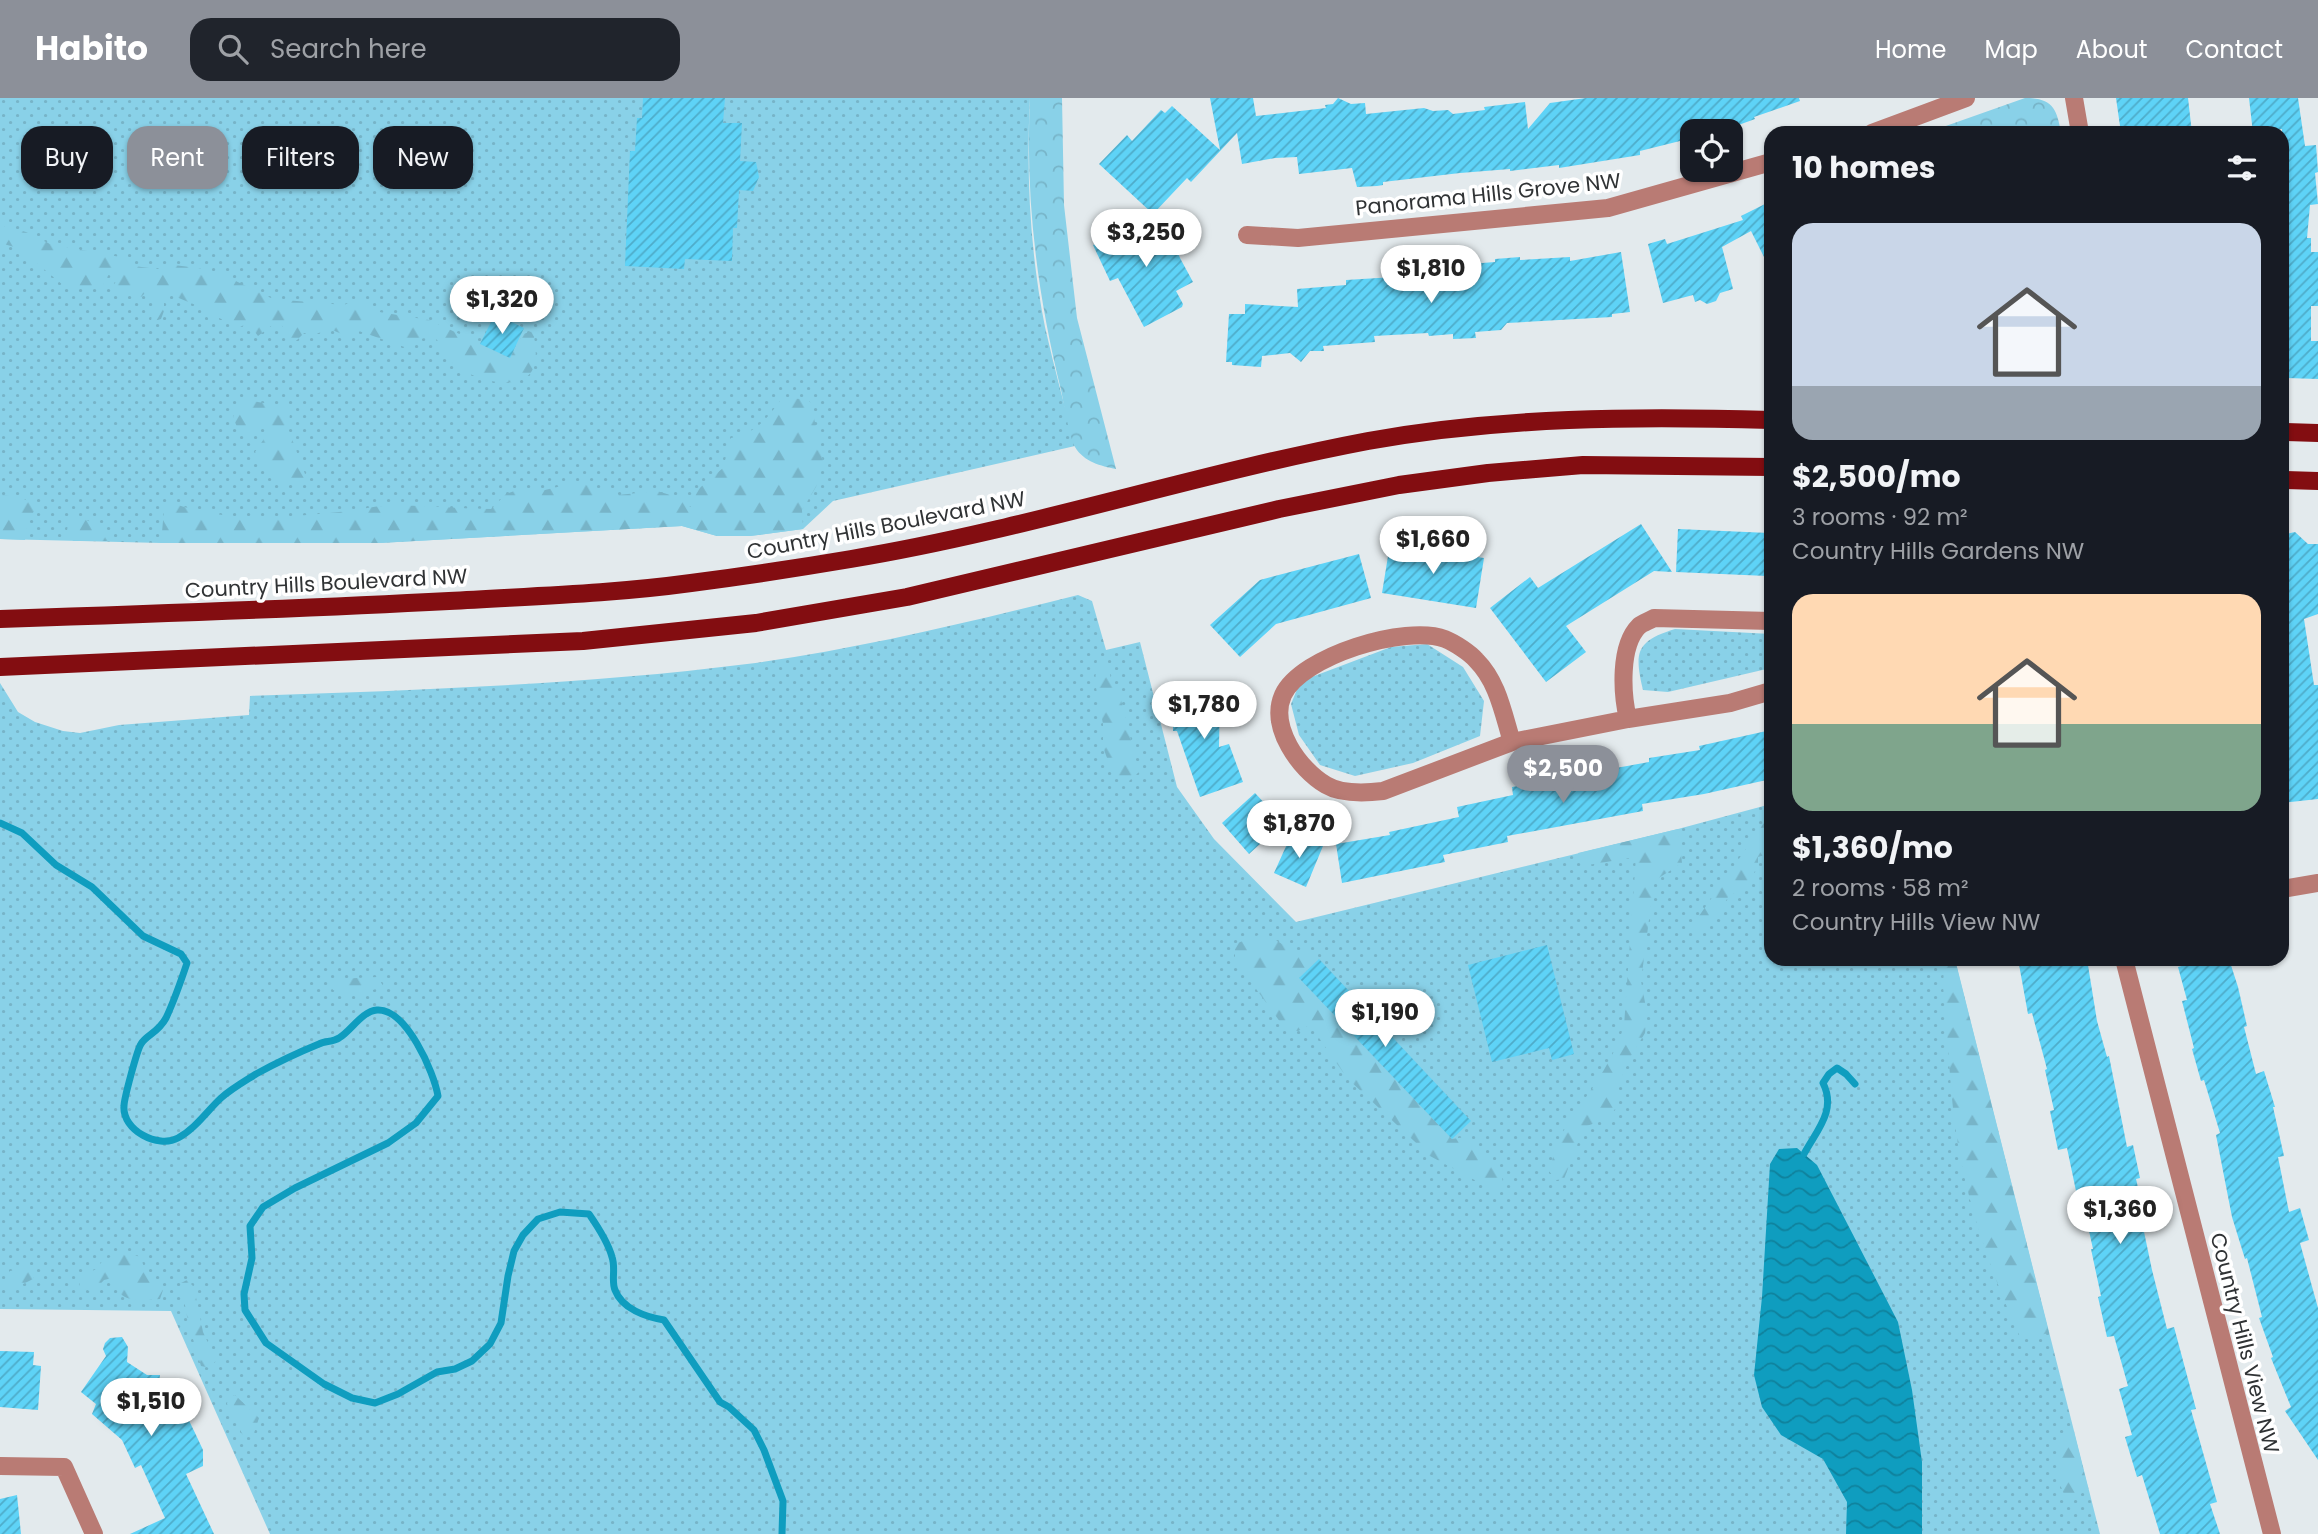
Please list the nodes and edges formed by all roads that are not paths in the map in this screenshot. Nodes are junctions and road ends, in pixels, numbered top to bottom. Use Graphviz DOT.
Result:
graph roads {
  1 [pos="1966,98"];
  2 [pos="2074,98"];
  3 [pos="1891,126"];
  4 [pos="2079,126"];
  5 [pos="1764,164"];
  6 [pos="1247,235"];
  7 [pos="1764,420"];
  8 [pos="2289,432"];
  9 [pos="2318,433"];
  10 [pos="1764,467"];
  11 [pos="2289,480"];
  12 [pos="2318,481"];
  13 [pos="0,619"];
  14 [pos="1764,621"];
  15 [pos="0,667"];
  16 [pos="1764,693"];
  17 [pos="1628,719"];
  18 [pos="1512,742"];
  19 [pos="2318,883"];
  20 [pos="2289,888"];
  21 [pos="2126,966"];
  22 [pos="0,1466"];
  23 [pos="94,1534"];
  24 [pos="2272,1534"];
  1 -- 3 [label="street"];
  2 -- 4 [label="street"];
  5 -- 6 [label="street, Panorama Hills Grove NW"];
  7 -- 13 [label="main road, Country Hills Boulevard NW"];
  8 -- 9 [label="main road"];
  10 -- 15 [label="main road"];
  11 -- 12 [label="main road"];
  14 -- 17 [label="street"];
  16 -- 17 [label="street"];
  17 -- 18 [label="street"];
  18 -- 18 [label="street"];
  19 -- 20 [label="street"];
  21 -- 24 [label="street, Country Hills View NW"];
  22 -- 23 [label="street"];
}
